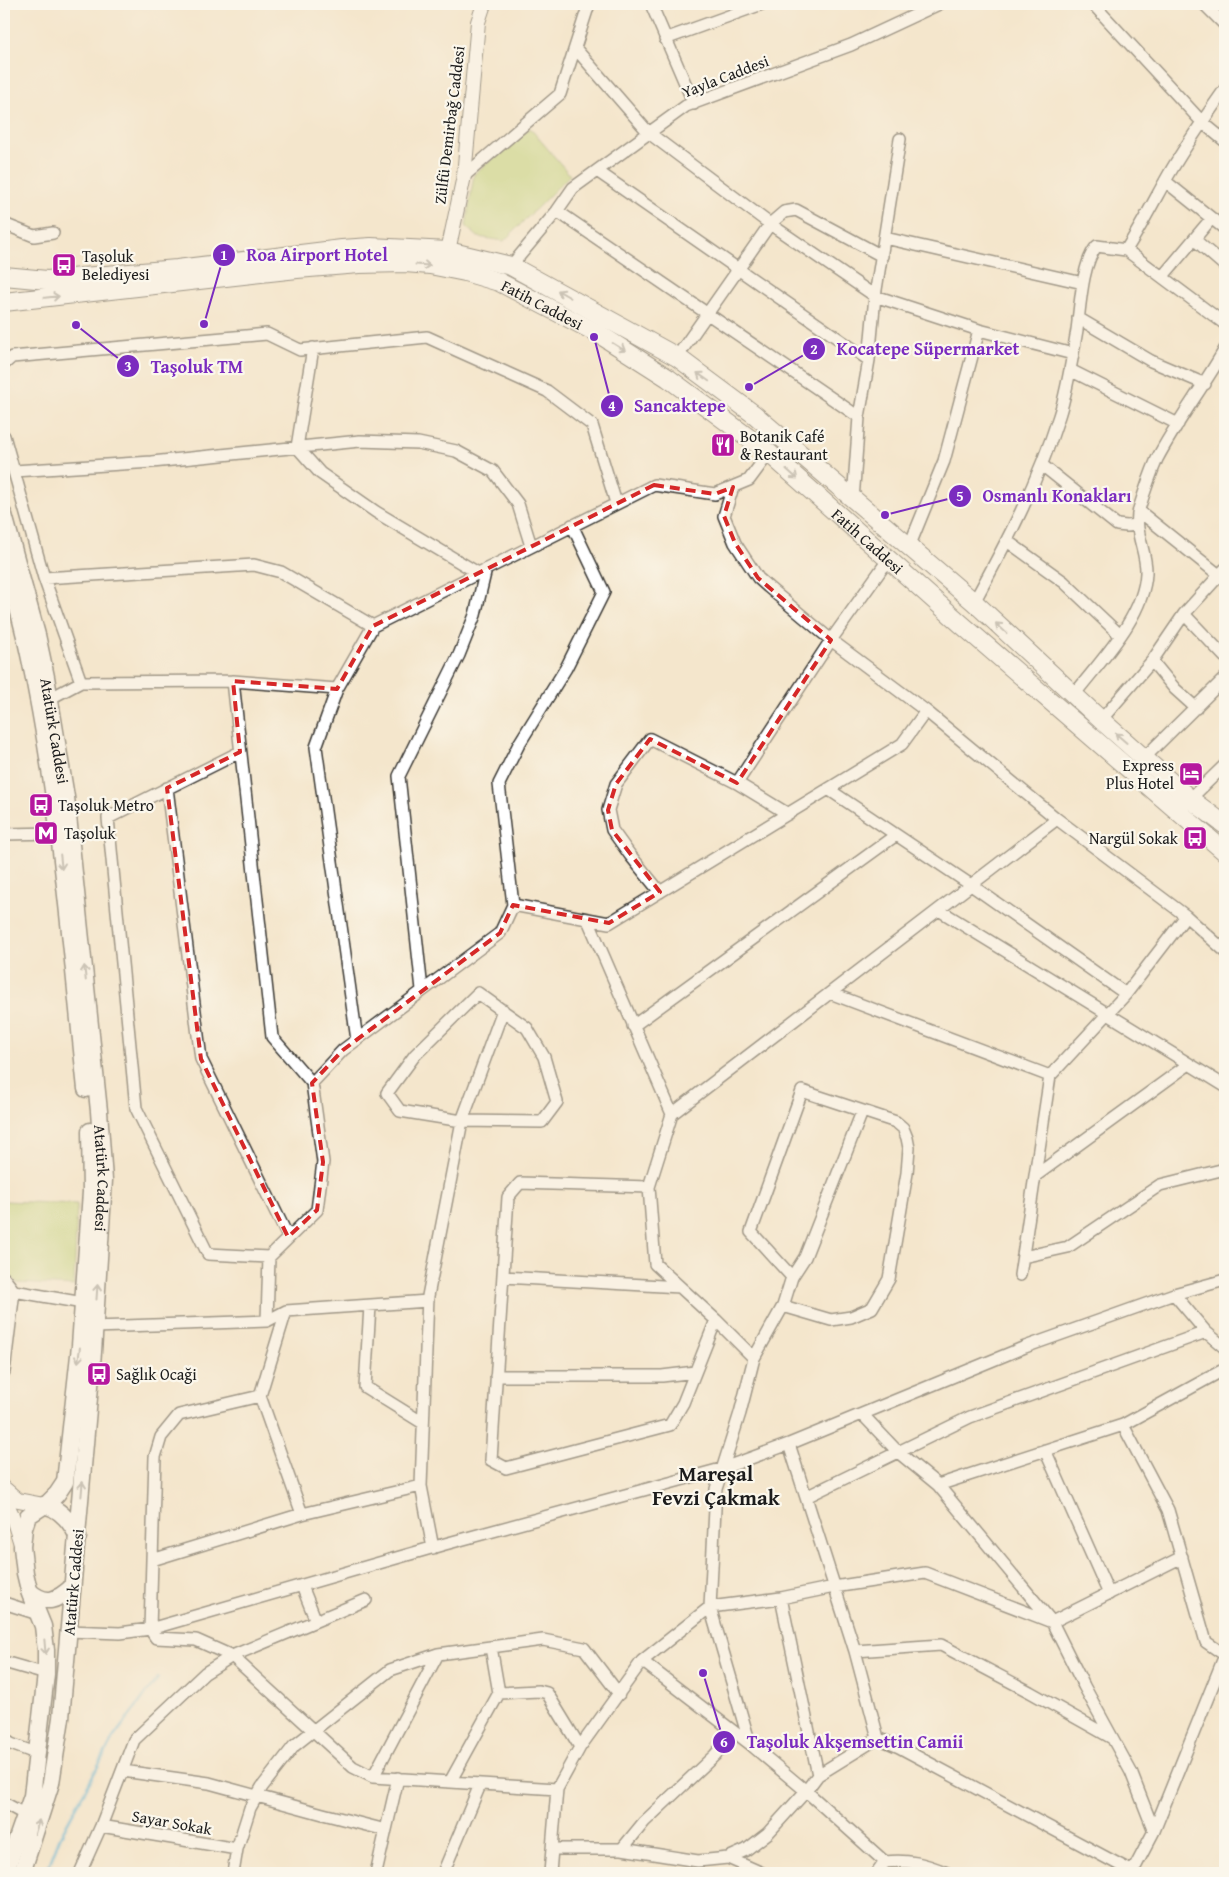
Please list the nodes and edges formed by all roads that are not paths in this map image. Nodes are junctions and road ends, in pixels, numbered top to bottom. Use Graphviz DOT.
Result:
graph roads {
  1 [pos="484,4"];
  2 [pos="589,4"];
  3 [pos="651,4"];
  4 [pos="762,4"];
  5 [pos="939,4"];
  6 [pos="1093,4"];
  7 [pos="1204,4"];
  8 [pos="1225,25"];
  9 [pos="666,39"];
  10 [pos="575,48"];
  11 [pos="1225,89"];
  12 [pos="694,104"];
  13 [pos="1202,122"];
  14 [pos="649,133"];
  15 [pos="900,139"];
  16 [pos="1225,141"];
  17 [pos="597,171"];
  18 [pos="464,176"];
  19 [pos="1165,181"];
  20 [pos="557,211"];
  21 [pos="1211,219"];
  22 [pos="4,224"];
  23 [pos="770,224"];
  24 [pos="1225,229"];
  25 [pos="53,233"];
  26 [pos="885,238"];
  27 [pos="1194,240"];
  28 [pos="1126,250"];
  29 [pos="448,251"];
  30 [pos="882,256"];
  31 [pos="511,266"];
  32 [pos="1225,266"];
  33 [pos="738,269"];
  34 [pos="4,276"];
  35 [pos="1164,276"];
  36 [pos="1083,282"];
  37 [pos="875,296"];
  38 [pos="4,302"];
  39 [pos="707,312"];
  40 [pos="1078,318"];
  41 [pos="1225,324"];
  42 [pos="978,330"];
  43 [pos="313,348"];
  44 [pos="1225,349"];
  45 [pos="1073,354"];
  46 [pos="677,357"];
  47 [pos="869,360"];
  48 [pos="4,364"];
  49 [pos="1070,370"];
  50 [pos="1205,384"];
  51 [pos="859,417"];
  52 [pos="1178,424"];
  53 [pos="4,436"];
  54 [pos="297,447"];
  55 [pos="769,453"];
  56 [pos="1042,466"];
  57 [pos="14,471"];
  58 [pos="733,487"];
  59 [pos="853,500"];
  60 [pos="616,503"];
  61 [pos="1139,511"];
  62 [pos="4,515"];
  63 [pos="1136,525"];
  64 [pos="572,526"];
  65 [pos="1007,541"];
  66 [pos="531,546"];
  67 [pos="909,547"];
  68 [pos="4,556"];
  69 [pos="888,560"];
  70 [pos="482,571"];
  71 [pos="1223,574"];
  72 [pos="44,578"];
  73 [pos="974,602"];
  74 [pos="1184,614"];
  75 [pos="374,626"];
  76 [pos="1120,635"];
  77 [pos="831,640"];
  78 [pos="1225,657"];
  79 [pos="1152,661"];
  80 [pos="1225,678"];
  81 [pos="233,681"];
  82 [pos="81,682"];
  83 [pos="337,689"];
  84 [pos="1074,695"];
  85 [pos="44,699"];
  86 [pos="1196,708"];
  87 [pos="926,711"];
  88 [pos="1100,720"];
  89 [pos="240,752"];
  90 [pos="1144,758"];
  91 [pos="1225,765"];
  92 [pos="737,783"];
  93 [pos="167,788"];
  94 [pos="828,789"];
  95 [pos="1190,799"];
  96 [pos="788,814"];
  97 [pos="1057,819"];
  98 [pos="1225,826"];
  99 [pos="58,833"];
  100 [pos="4,834"];
  101 [pos="896,834"];
  102 [pos="1225,852"];
  103 [pos="971,885"];
  104 [pos="660,892"];
  105 [pos="512,905"];
  106 [pos="939,910"];
  107 [pos="1186,916"];
  108 [pos="588,920"];
  109 [pos="1225,951"];
  110 [pos="422,990"];
  111 [pos="830,993"];
  112 [pos="1126,994"];
  113 [pos="503,1010"];
  114 [pos="1108,1013"];
  115 [pos="633,1026"];
  116 [pos="357,1040"];
  117 [pos="1189,1064"];
  118 [pos="1050,1076"];
  119 [pos="312,1083"];
  120 [pos="1225,1086"];
  121 [pos="862,1112"];
  122 [pos="672,1114"];
  123 [pos="462,1120"];
  124 [pos="1225,1169"];
  125 [pos="1035,1176"];
  126 [pos="650,1187"];
  127 [pos="288,1237"];
  128 [pos="269,1257"];
  129 [pos="1023,1257"];
  130 [pos="1020,1275"];
  131 [pos="792,1277"];
  132 [pos="4,1278"];
  133 [pos="503,1278"];
  134 [pos="1225,1280"];
  135 [pos="680,1287"];
  136 [pos="14,1291"];
  137 [pos="1174,1294"];
  138 [pos="428,1301"];
  139 [pos="83,1303"];
  140 [pos="370,1306"];
  141 [pos="782,1306"];
  142 [pos="286,1311"];
  143 [pos="716,1320"];
  144 [pos="267,1321"];
  145 [pos="94,1327"];
  146 [pos="1206,1332"];
  147 [pos="1225,1348"];
  148 [pos="754,1358"];
  149 [pos="1225,1369"];
  150 [pos="4,1372"];
  151 [pos="695,1372"];
  152 [pos="496,1376"];
  153 [pos="260,1396"];
  154 [pos="862,1414"];
  155 [pos="423,1423"];
  156 [pos="1122,1425"];
  157 [pos="789,1444"];
  158 [pos="1045,1450"];
  159 [pos="898,1452"];
  160 [pos="721,1469"];
  161 [pos="938,1484"];
  162 [pos="421,1486"];
  163 [pos="4,1488"];
  164 [pos="806,1497"];
  165 [pos="4,1498"];
  166 [pos="44,1505"];
  167 [pos="302,1514"];
  168 [pos="78,1537"];
  169 [pos="22,1547"];
  170 [pos="433,1548"];
  171 [pos="1182,1557"];
  172 [pos="152,1560"];
  173 [pos="302,1586"];
  174 [pos="72,1587"];
  175 [pos="834,1587"];
  176 [pos="30,1590"];
  177 [pos="1109,1594"];
  178 [pos="781,1598"];
  179 [pos="366,1600"];
  180 [pos="4,1603"];
  181 [pos="710,1607"];
  182 [pos="38,1614"];
  183 [pos="316,1622"];
  184 [pos="1052,1622"];
  185 [pos="150,1629"];
  186 [pos="68,1631"];
  187 [pos="490,1647"];
  188 [pos="855,1651"];
  189 [pos="438,1654"];
  190 [pos="1225,1655"];
  191 [pos="232,1656"];
  192 [pos="642,1661"];
  193 [pos="4,1662"];
  194 [pos="46,1674"];
  195 [pos="499,1693"];
  196 [pos="619,1694"];
  197 [pos="313,1731"];
  198 [pos="734,1732"];
  199 [pos="878,1738"];
  200 [pos="1112,1738"];
  201 [pos="4,1739"];
  202 [pos="750,1744"];
  203 [pos="580,1747"];
  204 [pos="38,1754"];
  205 [pos="122,1771"];
  206 [pos="818,1775"];
  207 [pos="373,1777"];
  208 [pos="398,1778"];
  209 [pos="450,1782"];
  210 [pos="480,1785"];
  211 [pos="557,1789"];
  212 [pos="806,1792"];
  213 [pos="257,1796"];
  214 [pos="4,1803"];
  215 [pos="26,1815"];
  216 [pos="101,1826"];
  217 [pos="386,1830"];
  218 [pos="1154,1830"];
  219 [pos="552,1849"];
  220 [pos="622,1849"];
  221 [pos="237,1850"];
  222 [pos="728,1858"];
  223 [pos="698,1861"];
  224 [pos="885,1862"];
  225 [pos="9,1870"];
  226 [pos="80,1873"];
  227 [pos="233,1873"];
  228 [pos="376,1873"];
  229 [pos="444,1873"];
  230 [pos="550,1873"];
  231 [pos="697,1873"];
  232 [pos="762,1873"];
  233 [pos="877,1873"];
  234 [pos="947,1873"];
  235 [pos="1132,1873"];
  1 -- 18 [label="street, Zülfü Demirbağ Caddesi"];
  2 -- 10 [label="street"];
  3 -- 9 [label="street"];
  4 -- 9 [label="street"];
  5 -- 12 [label="street, Yayla Caddesi"];
  6 -- 13 [label="street"];
  7 -- 8 [label="street"];
  9 -- 12 [label="street"];
  10 -- 14 [label="street"];
  10 -- 18 [label="street"];
  11 -- 13 [label="street"];
  12 -- 14 [label="street, Yayla Caddesi"];
  13 -- 16 [label="street"];
  13 -- 19 [label="street"];
  14 -- 17 [label="street, Yayla Caddesi"];
  14 -- 23 [label="street"];
  15 -- 26 [label="street"];
  17 -- 20 [label="street, Yayla Caddesi"];
  17 -- 33 [label="street"];
  18 -- 29 [label="street, Zülfü Demirbağ Caddesi"];
  19 -- 21 [label="street"];
  19 -- 28 [label="street"];
  20 -- 31 [label="street, Yayla Caddesi"];
  20 -- 39 [label="street"];
  21 -- 24 [label="street"];
  21 -- 27 [label="street"];
  22 -- 25 [label="street"];
  23 -- 30 [label="street"];
  23 -- 33 [label="street"];
  23 -- 37 [label="street"];
  26 -- 30 [label="street"];
  26 -- 36 [label="street"];
  27 -- 32 [label="street"];
  27 -- 35 [label="street"];
  28 -- 35 [label="street"];
  28 -- 36 [label="street"];
  29 -- 31 [label="main road, Fatih Caddesi"];
  29 -- 34 [label="main road, Fatih Caddesi"];
  30 -- 37 [label="street"];
  46 -- 31 [label="main road, Fatih Caddesi, one-way"];
  33 -- 39 [label="street"];
  33 -- 47 [label="street"];
  35 -- 41 [label="street"];
  36 -- 40 [label="street"];
  37 -- 42 [label="street"];
  37 -- 47 [label="street"];
  38 -- 55 [label="main road, Fatih Caddesi, one-way"];
  39 -- 46 [label="street"];
  39 -- 51 [label="street"];
  40 -- 45 [label="street"];
  40 -- 50 [label="street"];
  42 -- 45 [label="street"];
  42 -- 67 [label="street"];
  43 -- 48 [label="street"];
  43 -- 54 [label="street"];
  43 -- 60 [label="street"];
  44 -- 50 [label="street"];
  45 -- 49 [label="street"];
  59 -- 46 [label="main road, Fatih Caddesi, one-way"];
  47 -- 51 [label="street"];
  49 -- 52 [label="street"];
  49 -- 56 [label="street"];
  50 -- 52 [label="street"];
  51 -- 59 [label="street"];
  52 -- 61 [label="street"];
  53 -- 57 [label="street"];
  54 -- 57 [label="street"];
  54 -- 66 [label="street"];
  54 -- 70 [label="street"];
  55 -- 58 [label="street"];
  55 -- 69 [label="main road, Fatih Caddesi, one-way"];
  56 -- 63 [label="street"];
  56 -- 65 [label="street"];
  57 -- 72 [label="street"];
  58 -- 60 [label="street"];
  58 -- 77 [label="street"];
  59 -- 67 [label="main road, Fatih Caddesi"];
  60 -- 64 [label="street"];
  61 -- 63 [label="street"];
  61 -- 71 [label="street"];
  62 -- 85 [label="main road, Atatürk Caddesi"];
  63 -- 76 [label="street"];
  64 -- 66 [label="street"];
  64 -- 105 [label="street"];
  65 -- 73 [label="street"];
  65 -- 76 [label="street"];
  66 -- 70 [label="street"];
  67 -- 73 [label="main road, Fatih Caddesi"];
  68 -- 85 [label="main road, Atatürk Caddesi"];
  69 -- 77 [label="street"];
  69 -- 102 [label="main road, Fatih Caddesi"];
  70 -- 75 [label="street"];
  70 -- 110 [label="street"];
  71 -- 74 [label="street"];
  72 -- 75 [label="street"];
  72 -- 82 [label="street"];
  84 -- 73 [label="main road, Fatih Caddesi, one-way"];
  74 -- 78 [label="street"];
  74 -- 79 [label="street"];
  75 -- 83 [label="street"];
  76 -- 84 [label="street"];
  77 -- 87 [label="street"];
  77 -- 92 [label="street"];
  79 -- 86 [label="street"];
  79 -- 88 [label="street"];
  80 -- 86 [label="street"];
  81 -- 82 [label="street"];
  81 -- 83 [label="street"];
  81 -- 89 [label="street"];
  82 -- 85 [label="street"];
  83 -- 116 [label="street"];
  84 -- 88 [label="main road, Fatih Caddesi"];
  85 -- 99 [label="main road, Atatürk Caddesi"];
  145 -- 85 [label="main road, Atatürk Caddesi, one-way"];
  86 -- 90 [label="street"];
  87 -- 94 [label="street"];
  87 -- 97 [label="street"];
  90 -- 88 [label="main road, Fatih Caddesi, one-way"];
  89 -- 93 [label="street"];
  89 -- 119 [label="street"];
  90 -- 95 [label="main road, Fatih Caddesi"];
  91 -- 95 [label="street"];
  92 -- 96 [label="street"];
  92 -- 104 [label="street"];
  93 -- 127 [label="street"];
  93 -- 128 [label="street"];
  94 -- 96 [label="street"];
  94 -- 101 [label="street"];
  95 -- 98 [label="main road, Fatih Caddesi"];
  96 -- 104 [label="street"];
  97 -- 103 [label="street"];
  97 -- 107 [label="street"];
  99 -- 100 [label="street"];
  99 -- 139 [label="main road, Atatürk Caddesi, one-way"];
  101 -- 103 [label="street"];
  101 -- 115 [label="street"];
  103 -- 106 [label="street"];
  103 -- 112 [label="street"];
  104 -- 108 [label="street"];
  105 -- 108 [label="street"];
  105 -- 110 [label="street"];
  106 -- 111 [label="street"];
  106 -- 114 [label="street"];
  107 -- 109 [label="street"];
  107 -- 112 [label="street"];
  108 -- 115 [label="street"];
  110 -- 116 [label="street"];
  111 -- 118 [label="street"];
  111 -- 122 [label="street"];
  112 -- 114 [label="street"];
  113 -- 123 [label="street"];
  113 -- 123 [label="street"];
  113 -- 123 [label="street"];
  114 -- 117 [label="street"];
  114 -- 118 [label="street"];
  115 -- 122 [label="street"];
  116 -- 119 [label="street"];
  117 -- 120 [label="street"];
  117 -- 125 [label="street"];
  118 -- 125 [label="street"];
  119 -- 127 [label="street"];
  121 -- 131 [label="street"];
  121 -- 131 [label="street"];
  121 -- 141 [label="street"];
  122 -- 126 [label="street"];
  123 -- 138 [label="street"];
  124 -- 129 [label="street"];
  125 -- 129 [label="street"];
  126 -- 133 [label="street"];
  126 -- 135 [label="street"];
  127 -- 128 [label="street"];
  128 -- 144 [label="street"];
  129 -- 130 [label="street"];
  131 -- 141 [label="street"];
  132 -- 136 [label="street"];
  133 -- 135 [label="street"];
  133 -- 152 [label="street"];
  134 -- 137 [label="street"];
  135 -- 143 [label="street"];
  136 -- 139 [label="street"];
  136 -- 150 [label="street"];
  137 -- 146 [label="street"];
  137 -- 154 [label="street"];
  138 -- 140 [label="street"];
  138 -- 155 [label="street"];
  139 -- 166 [label="main road, Atatürk Caddesi, one-way"];
  140 -- 142 [label="street"];
  140 -- 155 [label="street"];
  141 -- 148 [label="street"];
  142 -- 144 [label="street"];
  142 -- 153 [label="street"];
  143 -- 148 [label="street"];
  143 -- 151 [label="street"];
  144 -- 145 [label="street"];
  168 -- 145 [label="main road, Atatürk Caddesi, one-way"];
  146 -- 147 [label="street"];
  146 -- 159 [label="street"];
  148 -- 160 [label="street"];
  149 -- 156 [label="street"];
  151 -- 152 [label="street"];
  151 -- 152 [label="street"];
  153 -- 167 [label="street"];
  153 -- 172 [label="street"];
  154 -- 157 [label="street"];
  154 -- 159 [label="street"];
  155 -- 162 [label="street"];
  156 -- 158 [label="street"];
  156 -- 171 [label="street"];
  157 -- 160 [label="street"];
  157 -- 164 [label="street"];
  158 -- 161 [label="street"];
  158 -- 177 [label="street"];
  159 -- 161 [label="street"];
  159 -- 164 [label="street"];
  160 -- 170 [label="street"];
  160 -- 181 [label="street"];
  161 -- 184 [label="street"];
  162 -- 167 [label="street"];
  162 -- 170 [label="street"];
  163 -- 166 [label="street"];
  164 -- 175 [label="street"];
  165 -- 169 [label="street"];
  166 -- 168 [label="main road"];
  166 -- 169 [label="main road, Atatürk Caddesi"];
  167 -- 172 [label="street"];
  168 -- 174 [label="main road, Atatürk Caddesi"];
  169 -- 176 [label="main road, Atatürk Caddesi"];
  170 -- 173 [label="street"];
  171 -- 177 [label="street"];
  171 -- 190 [label="street"];
  172 -- 185 [label="street"];
  173 -- 183 [label="street"];
  173 -- 185 [label="street"];
  174 -- 176 [label="main road"];
  174 -- 186 [label="main road, Atatürk Caddesi"];
  175 -- 178 [label="street"];
  175 -- 184 [label="street"];
  175 -- 188 [label="street"];
  176 -- 182 [label="main road, Atatürk Caddesi"];
  177 -- 184 [label="street"];
  178 -- 181 [label="street"];
  178 -- 206 [label="street"];
  179 -- 183 [label="street"];
  180 -- 182 [label="street"];
  181 -- 192 [label="street"];
  181 -- 202 [label="street"];
  182 -- 194 [label="main road, Atatürk Caddesi, one-way"];
  183 -- 191 [label="street"];
  184 -- 200 [label="street"];
  185 -- 186 [label="street"];
  185 -- 191 [label="street"];
  225 -- 186 [label="main road, Atatürk Caddesi, one-way"];
  187 -- 189 [label="street"];
  187 -- 195 [label="street"];
  187 -- 196 [label="street"];
  188 -- 199 [label="street"];
  188 -- 200 [label="street"];
  189 -- 197 [label="street"];
  189 -- 207 [label="street"];
  190 -- 218 [label="street"];
  191 -- 197 [label="street"];
  191 -- 205 [label="street"];
  192 -- 196 [label="street"];
  192 -- 198 [label="street"];
  193 -- 194 [label="street"];
  194 -- 204 [label="main road, Atatürk Caddesi"];
  195 -- 203 [label="street"];
  195 -- 209 [label="street"];
  196 -- 203 [label="street"];
  197 -- 207 [label="street"];
  197 -- 213 [label="street"];
  198 -- 202 [label="street"];
  198 -- 220 [label="street"];
  199 -- 206 [label="street"];
  199 -- 235 [label="street"];
  200 -- 218 [label="street"];
  201 -- 204 [label="street"];
  202 -- 212 [label="street"];
  203 -- 211 [label="street"];
  204 -- 215 [label="main road, Atatürk Caddesi"];
  205 -- 213 [label="street"];
  205 -- 216 [label="street"];
  206 -- 212 [label="street"];
  207 -- 208 [label="street"];
  208 -- 209 [label="street"];
  208 -- 217 [label="street"];
  209 -- 210 [label="street"];
  210 -- 211 [label="street"];
  210 -- 229 [label="street"];
  211 -- 219 [label="street"];
  212 -- 222 [label="street"];
  212 -- 224 [label="street"];
  213 -- 217 [label="street"];
  213 -- 221 [label="street"];
  214 -- 215 [label="street"];
  215 -- 225 [label="main road, Atatürk Caddesi"];
  216 -- 221 [label="street, Sayar Sokak"];
  216 -- 226 [label="street"];
  217 -- 228 [label="street"];
  218 -- 235 [label="street"];
  219 -- 220 [label="street"];
  219 -- 230 [label="street"];
  220 -- 223 [label="street"];
  221 -- 227 [label="street"];
  222 -- 223 [label="street"];
  222 -- 232 [label="street"];
  223 -- 231 [label="street"];
  224 -- 233 [label="street"];
  224 -- 234 [label="street"];
}
